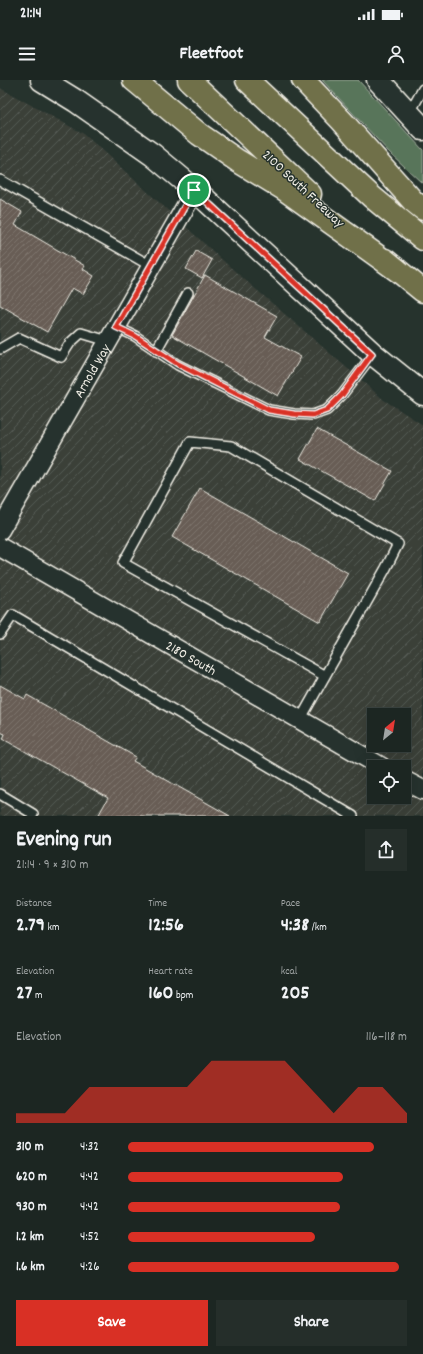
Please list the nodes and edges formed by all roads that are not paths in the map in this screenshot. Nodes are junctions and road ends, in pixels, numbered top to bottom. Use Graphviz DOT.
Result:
graph roads {
  1 [pos="42,80"];
  2 [pos="134,80"];
  3 [pos="189,80"];
  4 [pos="247,80"];
  5 [pos="303,80"];
  6 [pos="378,80"];
  7 [pos="423,89"];
  8 [pos="416,122"];
  9 [pos="0,180"];
  10 [pos="194,190"];
  11 [pos="423,209"];
  12 [pos="423,239"];
  13 [pos="151,266"];
  14 [pos="397,270"];
  15 [pos="423,291"];
  16 [pos="188,293"];
  17 [pos="112,334"];
  18 [pos="0,349"];
  19 [pos="156,351"];
  20 [pos="372,354"];
  21 [pos="423,394"];
  22 [pos="0,530"];
  23 [pos="0,547"];
  24 [pos="0,634"];
  25 [pos="325,676"];
  26 [pos="300,720"];
  27 [pos="370,760"];
  28 [pos="411,784"];
  29 [pos="423,790"];
  30 [pos="0,794"];
  31 [pos="32,816"];
  32 [pos="354,816"];
  1 -- 10 [label="street"];
  2 -- 14 [label="highway"];
  3 -- 14 [label="highway, 2100 South Freeway"];
  4 -- 12 [label="highway"];
  5 -- 11 [label="highway"];
  6 -- 8 [label="street"];
  7 -- 8 [label="lane"];
  9 -- 13 [label="lane"];
  10 -- 13 [label="street, Arnold Way"];
  10 -- 20 [label="street"];
  13 -- 17 [label="street, Arnold Way"];
  14 -- 15 [label="highway, 2100 South Freeway"];
  16 -- 19 [label="lane"];
  17 -- 18 [label="lane"];
  17 -- 19 [label="lane"];
  17 -- 22 [label="street, Arnold Way"];
  19 -- 20 [label="lane"];
  20 -- 21 [label="street"];
  23 -- 26 [label="street, 2180 South"];
  24 -- 32 [label="lane"];
  25 -- 25 [label="lane"];
  25 -- 26 [label="lane"];
  26 -- 27 [label="street, 2180 South"];
  28 -- 29 [label="street"];
  30 -- 31 [label="lane"];
}
